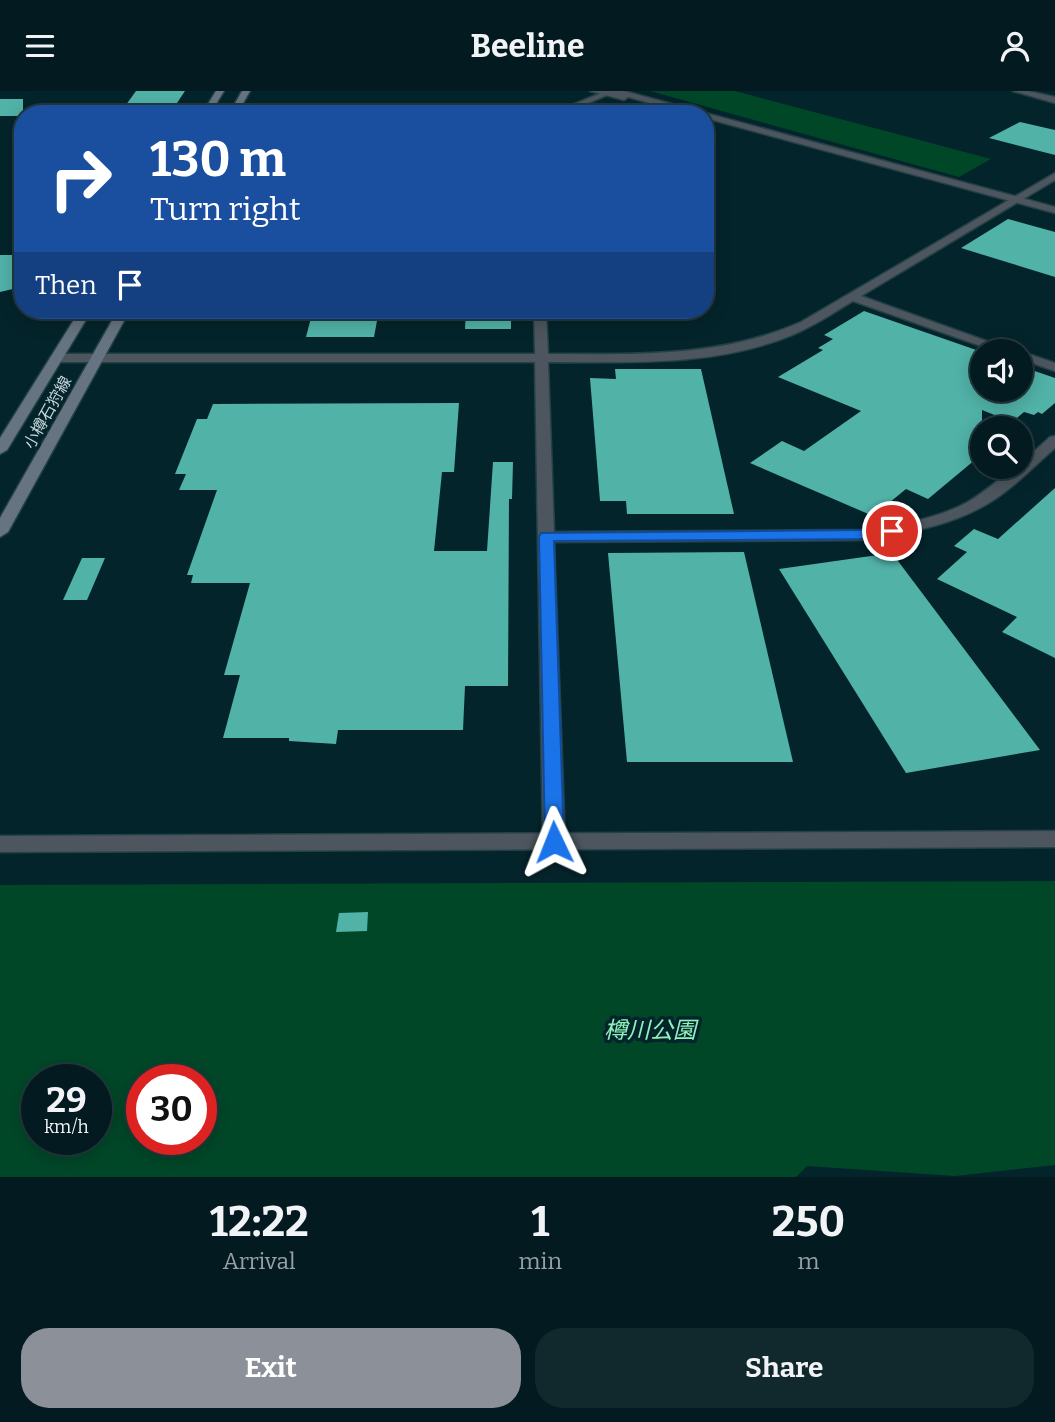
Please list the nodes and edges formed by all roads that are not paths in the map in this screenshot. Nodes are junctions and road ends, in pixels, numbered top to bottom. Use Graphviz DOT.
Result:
graph roads {
  1 [pos="594,91"];
  2 [pos="1017,91"];
  3 [pos="611,92"];
  4 [pos="1055,100"];
  5 [pos="577,105"];
  6 [pos="655,105"];
  7 [pos="658,105"];
  8 [pos="714,120"];
  9 [pos="714,121"];
  10 [pos="1055,176"];
  11 [pos="1012,202"];
  12 [pos="1055,210"];
  13 [pos="1055,217"];
  14 [pos="852,297"];
  15 [pos="80,319"];
  16 [pos="119,319"];
  17 [pos="540,319"];
  18 [pos="973,339"];
  19 [pos="541,357"];
  20 [pos="56,358"];
  21 [pos="97,358"];
  22 [pos="1033,359"];
  23 [pos="1055,367"];
  24 [pos="1055,440"];
  25 [pos="0,450"];
  26 [pos="0,532"];
  27 [pos="546,537"];
  28 [pos="1055,839"];
  29 [pos="554,842"];
  30 [pos="0,844"];
  1 -- 3 [label="street"];
  2 -- 4 [label="street"];
  3 -- 5 [label="street"];
  3 -- 6 [label="street"];
  3 -- 7 [label="street"];
  8 -- 11 [label="street"];
  9 -- 11 [label="street"];
  10 -- 11 [label="street"];
  11 -- 12 [label="street"];
  11 -- 13 [label="street"];
  11 -- 14 [label="street"];
  14 -- 18 [label="street"];
  14 -- 19 [label="street"];
  15 -- 20 [label="main road, 小樽石狩線"];
  16 -- 21 [label="main road, 小樽石狩線"];
  17 -- 19 [label="street"];
  19 -- 21 [label="street"];
  19 -- 27 [label="street"];
  20 -- 21 [label="street"];
  20 -- 25 [label="main road, 小樽石狩線"];
  21 -- 26 [label="main road, 小樽石狩線"];
  22 -- 23 [label="street"];
  24 -- 27 [label="street"];
  27 -- 29 [label="street"];
  28 -- 29 [label="street"];
  29 -- 30 [label="street"];
}
